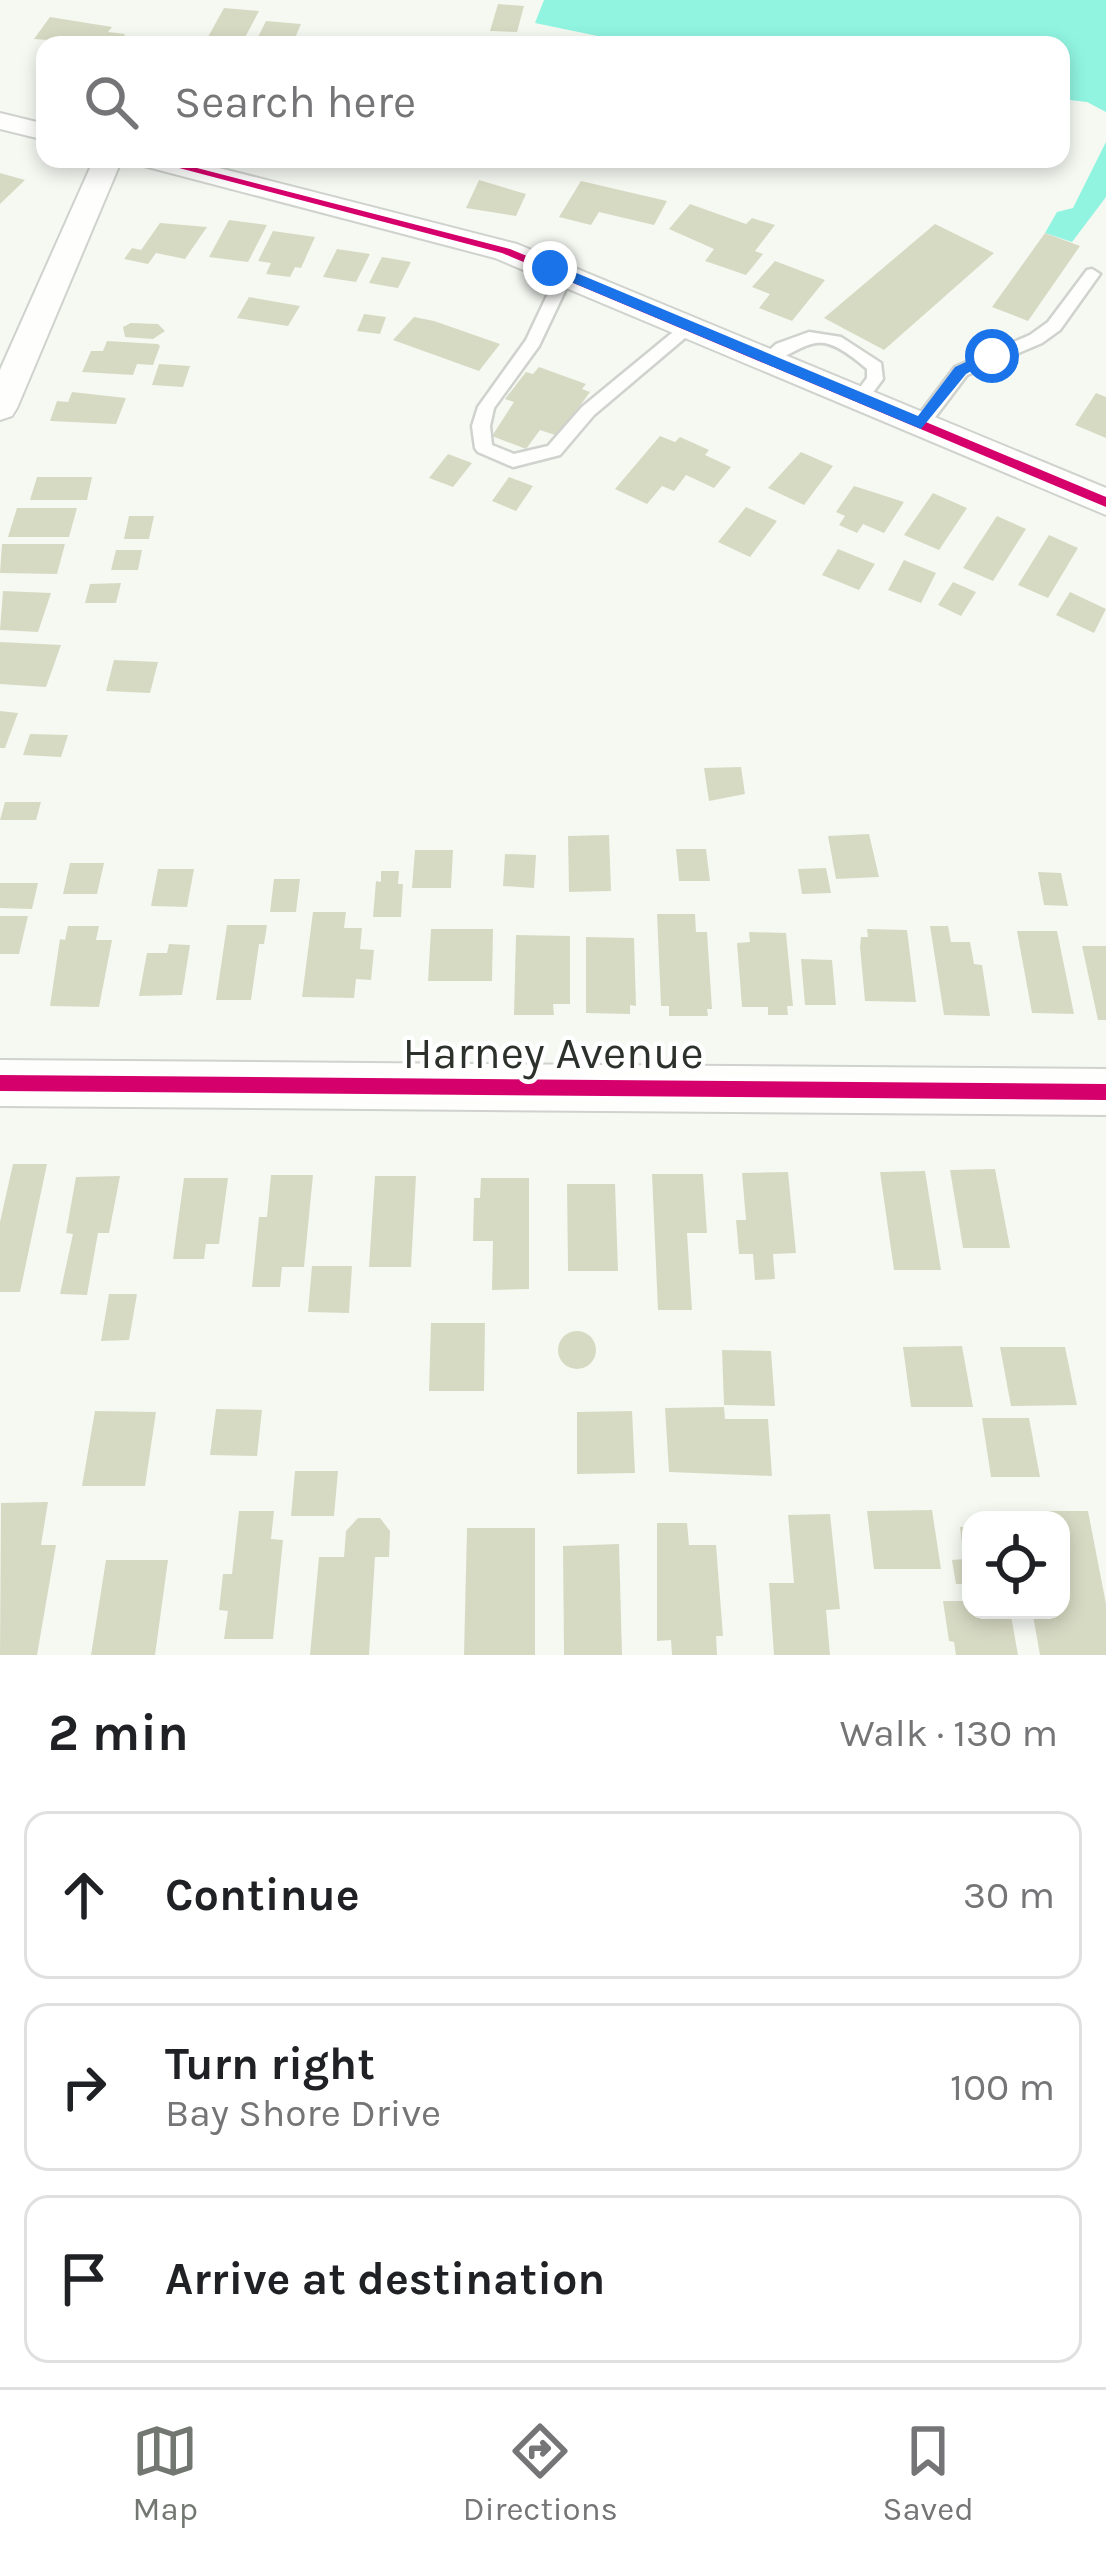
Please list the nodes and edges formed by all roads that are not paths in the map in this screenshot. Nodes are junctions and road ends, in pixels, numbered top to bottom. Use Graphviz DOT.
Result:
graph roads {
  1 [pos="0,121"];
  2 [pos="36,130"];
  3 [pos="104,168"];
  4 [pos="186,168"];
  5 [pos="1092,274"];
  6 [pos="569,276"];
  7 [pos="690,326"];
  8 [pos="0,407"];
  9 [pos="921,424"];
  10 [pos="1106,502"];
  11 [pos="0,1083"];
  12 [pos="1106,1092"];
  1 -- 2 [label="street"];
  3 -- 8 [label="street"];
  4 -- 6 [label="street"];
  5 -- 9 [label="lane"];
  6 -- 7 [label="street"];
  6 -- 7 [label="lane"];
  7 -- 9 [label="street"];
  9 -- 10 [label="street"];
  11 -- 12 [label="street, Harney Avenue"];
}
